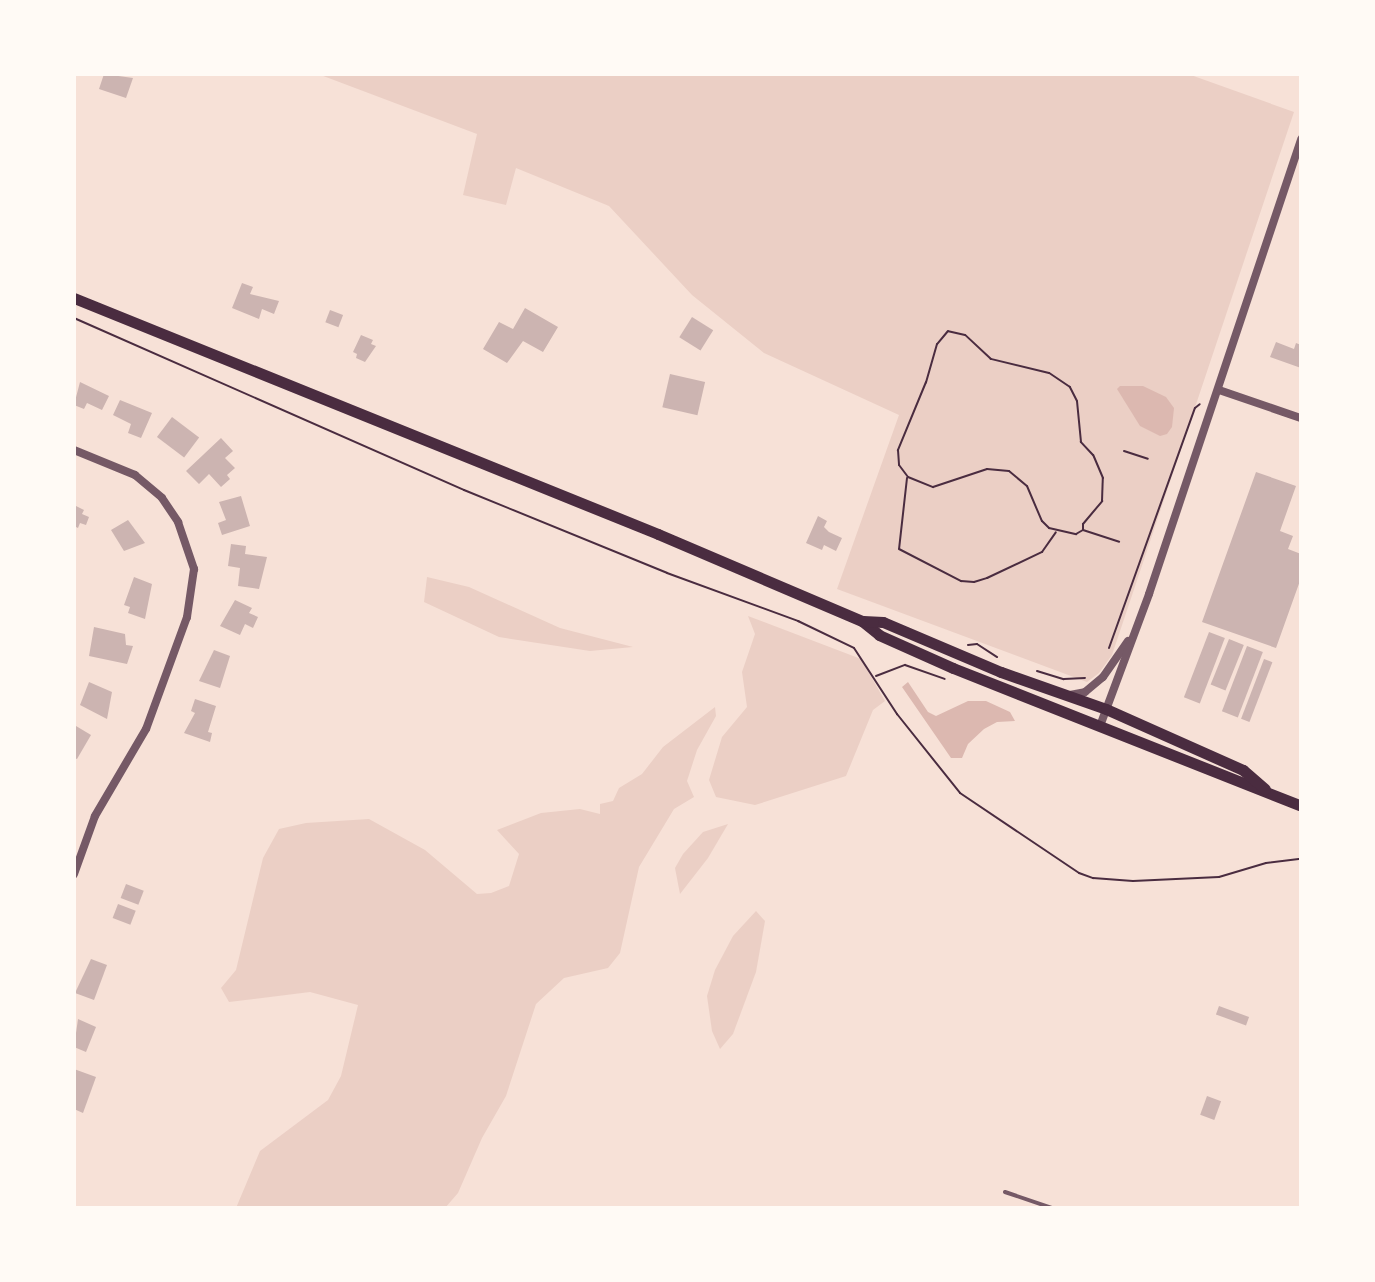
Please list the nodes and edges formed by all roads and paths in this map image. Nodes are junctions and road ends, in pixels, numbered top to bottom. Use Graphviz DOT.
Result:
graph roads {
  1 [pos="1301,139"];
  2 [pos="74,298"];
  3 [pos="74,318"];
  4 [pos="1219,390"];
  5 [pos="1212,408"];
  6 [pos="1301,418"];
  7 [pos="74,450"];
  8 [pos="1124,451"];
  9 [pos="1148,459"];
  10 [pos="908,477"];
  11 [pos="1057,530"];
  12 [pos="1083,530"];
  13 [pos="1119,542"];
  14 [pos="862,621"];
  15 [pos="1137,627"];
  16 [pos="964,649"];
  17 [pos="1105,656"];
  18 [pos="1002,660"];
  19 [pos="1034,670"];
  20 [pos="1095,670"];
  21 [pos="950,674"];
  22 [pos="875,677"];
  23 [pos="1063,696"];
  24 [pos="1106,709"];
  25 [pos="1100,726"];
  26 [pos="1269,792"];
  27 [pos="1301,806"];
  28 [pos="1301,859"];
  29 [pos="74,874"];
  30 [pos="1005,1192"];
  31 [pos="1052,1208"];
  1 -- 4 [label="street"];
  2 -- 14 [label="main road"];
  3 -- 22 [label="path"];
  4 -- 5 [label="street"];
  4 -- 6 [label="street"];
  5 -- 15 [label="street"];
  5 -- 17 [label="path"];
  7 -- 29 [label="street"];
  8 -- 9 [label="path"];
  10 -- 11 [label="path"];
  10 -- 11 [label="path"];
  10 -- 12 [label="path"];
  11 -- 12 [label="path"];
  12 -- 13 [label="path"];
  14 -- 23 [label="main road"];
  14 -- 25 [label="main road"];
  15 -- 23 [label="street"];
  15 -- 24 [label="street"];
  16 -- 18 [label="path"];
  19 -- 20 [label="path"];
  21 -- 22 [label="path"];
  22 -- 28 [label="path"];
  23 -- 24 [label="main road"];
  24 -- 25 [label="street"];
  24 -- 26 [label="main road"];
  25 -- 26 [label="main road"];
  26 -- 27 [label="main road"];
  30 -- 31 [label="lane"];
}
